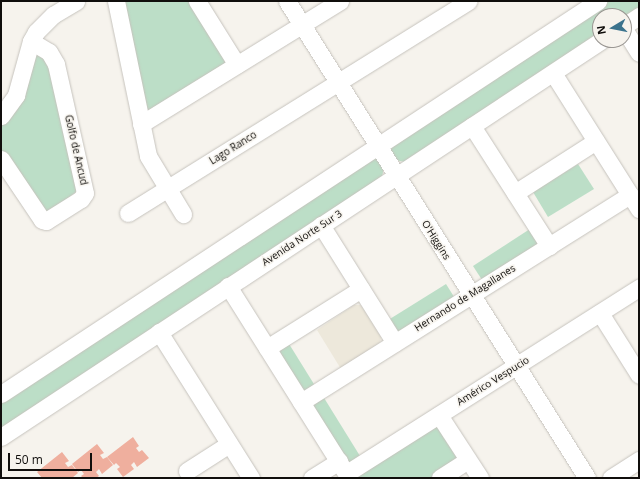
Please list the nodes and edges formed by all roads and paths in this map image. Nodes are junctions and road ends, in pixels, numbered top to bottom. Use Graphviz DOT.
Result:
graph roads {
  1 [pos="76,1"];
  2 [pos="116,1"];
  3 [pos="196,1"];
  4 [pos="287,1"];
  5 [pos="340,1"];
  6 [pos="468,1"];
  7 [pos="598,1"];
  8 [pos="579,6"];
  9 [pos="302,25"];
  10 [pos="31,41"];
  11 [pos="632,42"];
  12 [pos="592,47"];
  13 [pos="639,53"];
  14 [pos="237,65"];
  15 [pos="553,73"];
  16 [pos="338,83"];
  17 [pos="2,111"];
  18 [pos="141,124"];
  19 [pos="472,126"];
  20 [pos="596,142"];
  21 [pos="377,146"];
  22 [pos="1,159"];
  23 [pos="396,176"];
  24 [pos="167,189"];
  25 [pos="515,193"];
  26 [pos="630,195"];
  27 [pos="639,209"];
  28 [pos="128,213"];
  29 [pos="182,214"];
  30 [pos="321,225"];
  31 [pos="549,246"];
  32 [pos="228,286"];
  33 [pos="639,288"];
  34 [pos="361,289"];
  35 [pos="471,295"];
  36 [pos="600,313"];
  37 [pos="159,332"];
  38 [pos="395,343"];
  39 [pos="267,348"];
  40 [pos="516,366"];
  41 [pos="639,375"];
  42 [pos="1,394"];
  43 [pos="301,402"];
  44 [pos="439,415"];
  45 [pos="1,437"];
  46 [pos="229,444"];
  47 [pos="468,460"];
  48 [pos="639,460"];
  49 [pos="187,470"];
  50 [pos="345,471"];
  51 [pos="251,478"];
  52 [pos="312,478"];
  53 [pos="440,478"];
  54 [pos="480,478"];
  55 [pos="587,478"];
  56 [pos="611,478"];
  1 -- 10 [label="street"];
  2 -- 18 [label="street"];
  3 -- 14 [label="street"];
  4 -- 9 [label="street, O'Higgins"];
  5 -- 9 [label="street"];
  6 -- 16 [label="street, Lago Ranco"];
  7 -- 8 [label="street"];
  8 -- 21 [label="street"];
  9 -- 14 [label="street"];
  9 -- 16 [label="street, O'Higgins"];
  10 -- 17 [label="street"];
  10 -- 22 [label="street, Golfo de Ancud"];
  11 -- 13 [label="street"];
  12 -- 15 [label="street, Avenida Norte Sur 3"];
  14 -- 18 [label="street"];
  15 -- 19 [label="street, Avenida Norte Sur 3"];
  15 -- 20 [label="street"];
  16 -- 21 [label="street, O'Higgins"];
  16 -- 24 [label="street, Lago Ranco"];
  18 -- 24 [label="street"];
  19 -- 23 [label="street, Avenida Norte Sur 3"];
  19 -- 25 [label="street"];
  20 -- 25 [label="street"];
  20 -- 26 [label="street"];
  21 -- 23 [label="street, O'Higgins"];
  21 -- 42 [label="street"];
  23 -- 30 [label="street, Avenida Norte Sur 3"];
  23 -- 35 [label="street, O'Higgins"];
  24 -- 28 [label="street, Lago Ranco"];
  24 -- 29 [label="street"];
  25 -- 31 [label="street"];
  26 -- 27 [label="street"];
  26 -- 31 [label="street, Hernando de Magallanes"];
  30 -- 32 [label="street, Avenida Norte Sur 3"];
  30 -- 34 [label="street"];
  31 -- 35 [label="street, Hernando de Magallanes"];
  32 -- 37 [label="street, Avenida Norte Sur 3"];
  32 -- 39 [label="street"];
  33 -- 36 [label="street, Américo Vespucio"];
  34 -- 38 [label="street"];
  34 -- 39 [label="street"];
  35 -- 38 [label="street, Hernando de Magallanes"];
  35 -- 40 [label="street, O'Higgins"];
  36 -- 40 [label="street, Américo Vespucio"];
  36 -- 41 [label="street"];
  37 -- 45 [label="street, Avenida Norte Sur 3"];
  37 -- 46 [label="street"];
  38 -- 43 [label="street, Hernando de Magallanes"];
  39 -- 43 [label="street"];
  40 -- 44 [label="street, Américo Vespucio"];
  40 -- 55 [label="street, O'Higgins"];
  43 -- 50 [label="street"];
  44 -- 47 [label="street"];
  44 -- 50 [label="street, Américo Vespucio"];
  46 -- 49 [label="street"];
  46 -- 51 [label="street"];
  47 -- 53 [label="street"];
  47 -- 54 [label="street"];
  48 -- 56 [label="street"];
  50 -- 52 [label="street, Américo Vespucio"];
}
